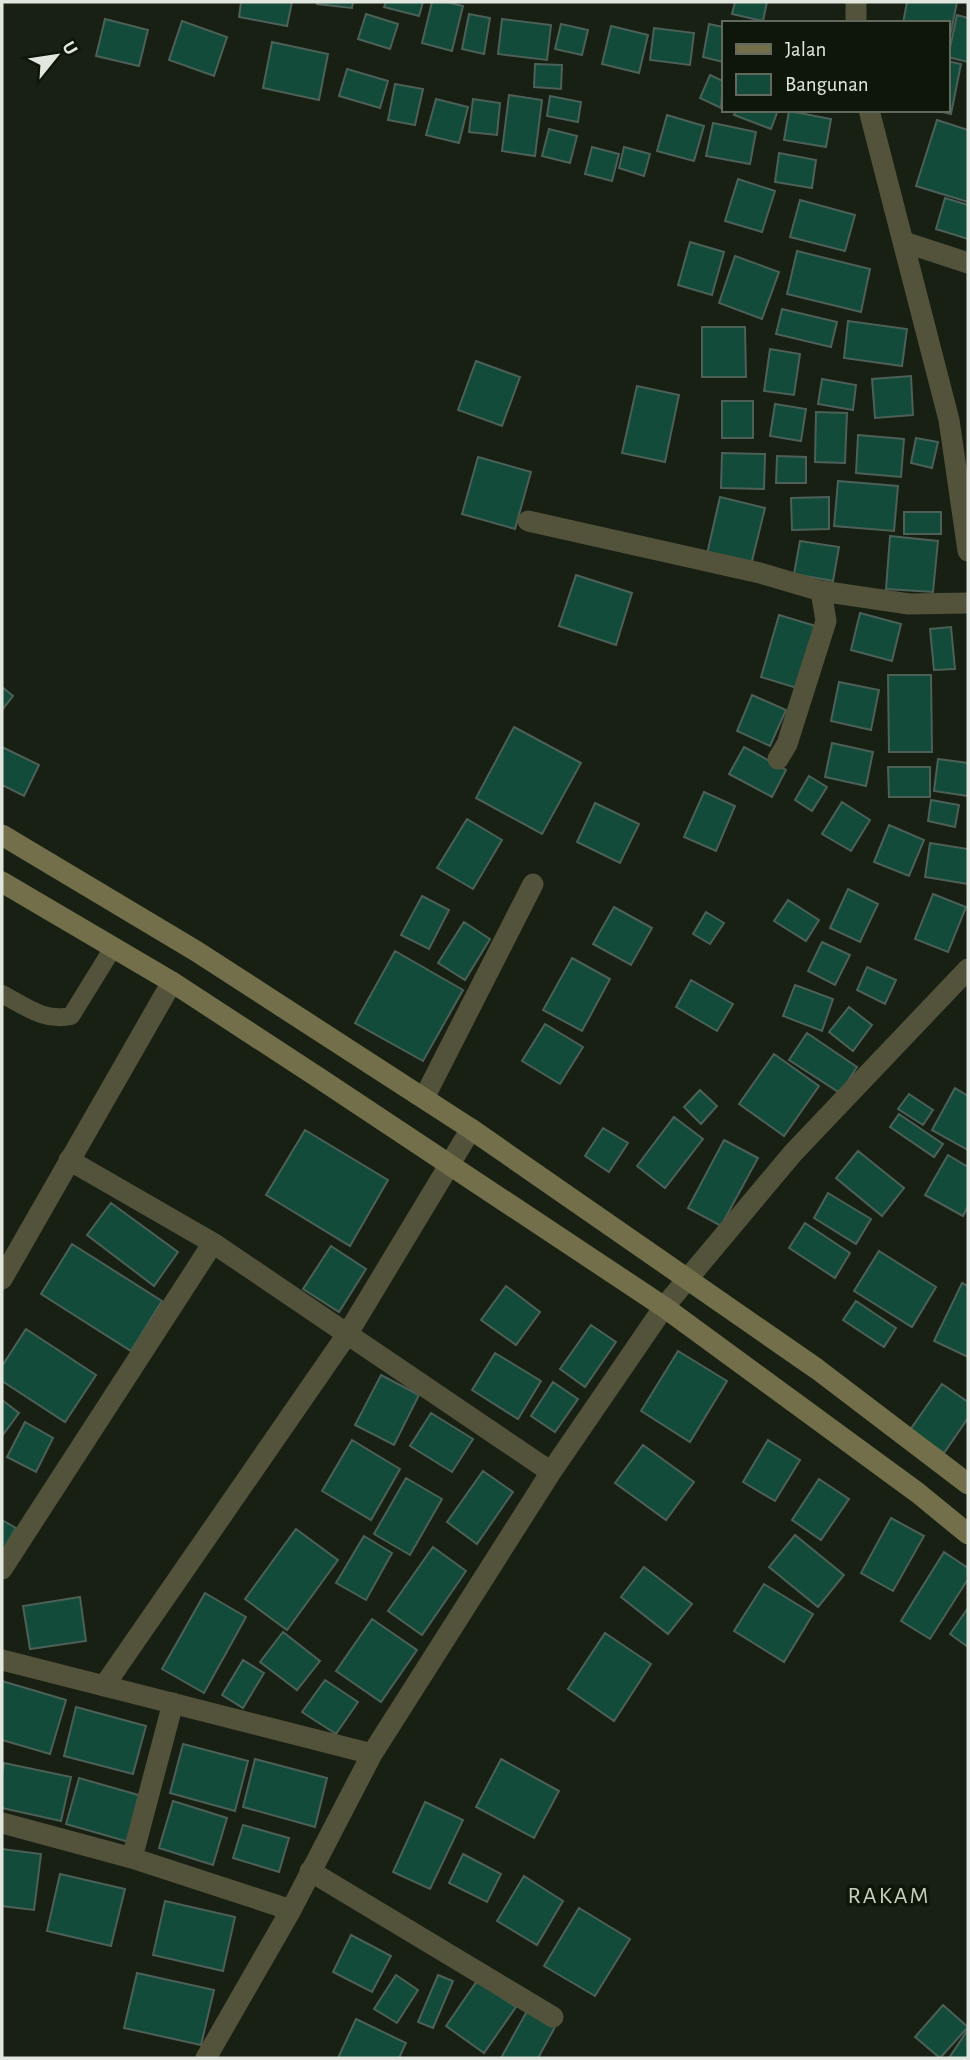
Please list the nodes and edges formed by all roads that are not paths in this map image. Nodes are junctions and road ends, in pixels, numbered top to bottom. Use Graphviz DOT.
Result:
graph roads {
  1 [pos="856,2"];
  2 [pos="856,21"];
  3 [pos="870,112"];
  4 [pos="904,242"];
  5 [pos="968,263"];
  6 [pos="959,423"];
  7 [pos="528,521"];
  8 [pos="968,551"];
  9 [pos="821,591"];
  10 [pos="968,603"];
  11 [pos="778,759"];
  12 [pos="2,835"];
  13 [pos="2,881"];
  14 [pos="533,884"];
  15 [pos="113,948"];
  16 [pos="968,969"];
  17 [pos="172,982"];
  18 [pos="2,994"];
  19 [pos="424,1098"];
  20 [pos="471,1129"];
  21 [pos="69,1160"];
  22 [pos="448,1165"];
  23 [pos="213,1243"];
  24 [pos="2,1279"];
  25 [pos="686,1279"];
  26 [pos="664,1307"];
  27 [pos="348,1333"];
  28 [pos="551,1472"];
  29 [pos="968,1484"];
  30 [pos="968,1534"];
  31 [pos="2,1569"];
  32 [pos="2,1660"];
  33 [pos="104,1686"];
  34 [pos="173,1703"];
  35 [pos="372,1754"];
  36 [pos="2,1823"];
  37 [pos="132,1858"];
  38 [pos="310,1871"];
  39 [pos="291,1910"];
  40 [pos="554,2017"];
  41 [pos="206,2058"];
  1 -- 2 [label="street"];
  3 -- 4 [label="street"];
  4 -- 5 [label="street"];
  4 -- 6 [label="street"];
  6 -- 8 [label="street"];
  7 -- 9 [label="street"];
  9 -- 10 [label="street"];
  9 -- 11 [label="street"];
  12 -- 19 [label="main road"];
  13 -- 15 [label="main road"];
  14 -- 19 [label="street"];
  15 -- 17 [label="main road"];
  15 -- 18 [label="lane"];
  16 -- 25 [label="street"];
  17 -- 21 [label="street"];
  17 -- 22 [label="main road"];
  19 -- 20 [label="main road"];
  20 -- 22 [label="street"];
  20 -- 25 [label="main road"];
  21 -- 23 [label="street"];
  21 -- 24 [label="street"];
  22 -- 26 [label="main road"];
  22 -- 27 [label="street"];
  23 -- 27 [label="street"];
  23 -- 31 [label="street"];
  25 -- 26 [label="street"];
  25 -- 29 [label="main road"];
  26 -- 28 [label="street"];
  26 -- 30 [label="main road"];
  27 -- 28 [label="street"];
  27 -- 33 [label="street"];
  28 -- 35 [label="street"];
  32 -- 33 [label="street"];
  33 -- 34 [label="street"];
  34 -- 35 [label="street"];
  34 -- 37 [label="street"];
  35 -- 38 [label="street"];
  36 -- 37 [label="street"];
  37 -- 39 [label="street"];
  38 -- 39 [label="street"];
  38 -- 40 [label="street"];
  39 -- 41 [label="street"];
}
